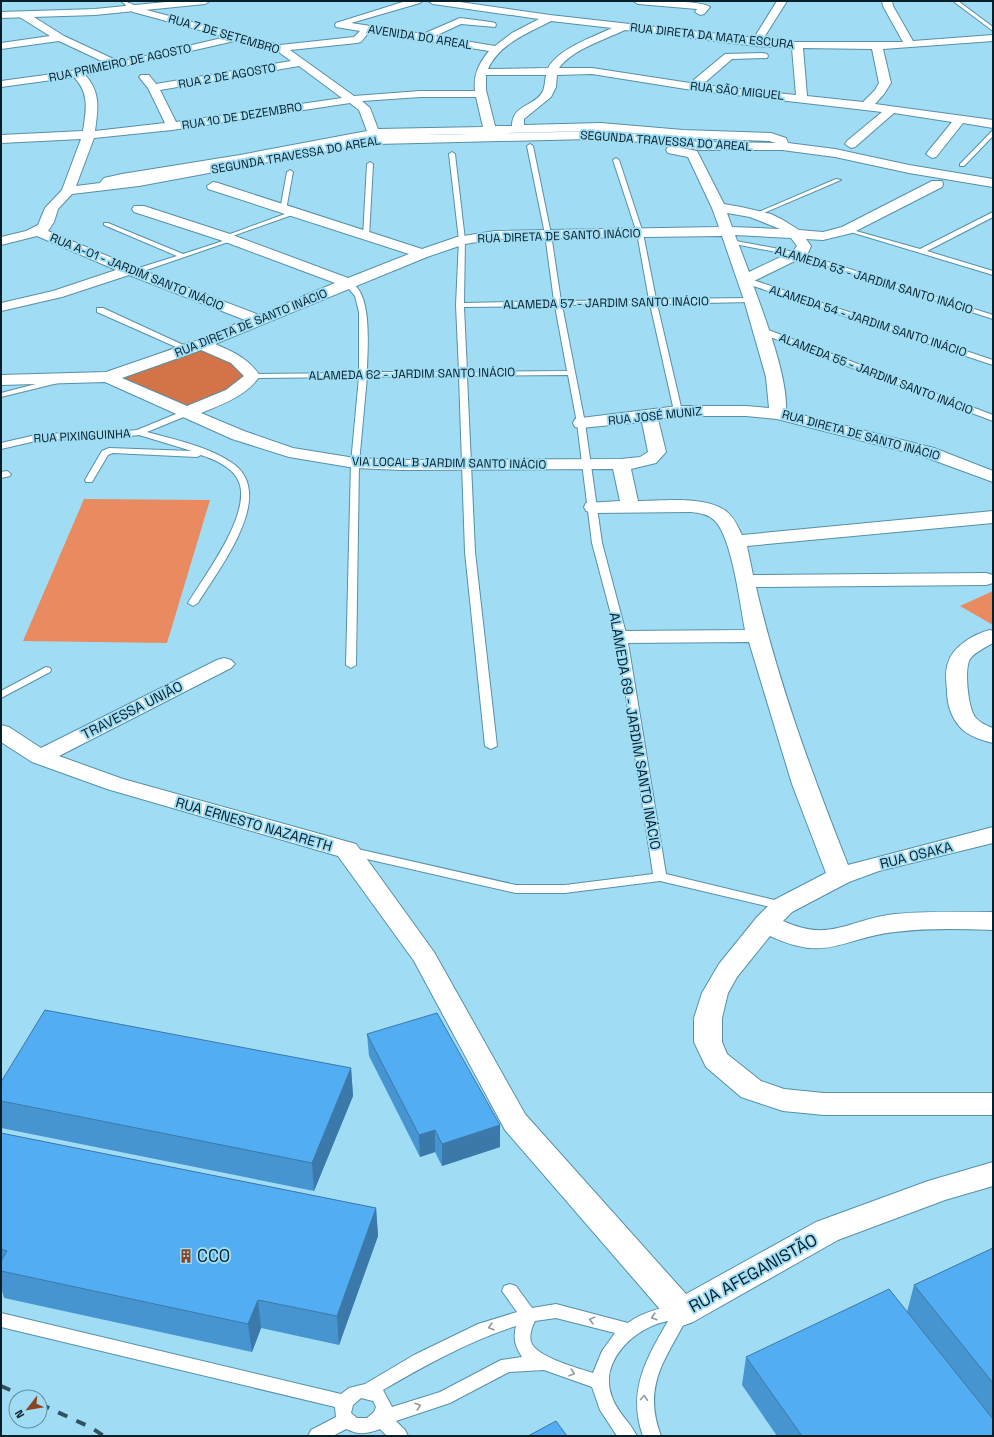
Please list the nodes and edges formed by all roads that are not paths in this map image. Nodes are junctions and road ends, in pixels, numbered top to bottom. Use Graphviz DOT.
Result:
graph roads {
  1 [pos="205,1"];
  2 [pos="417,1"];
  3 [pos="433,1"];
  4 [pos="516,1"];
  5 [pos="782,1"];
  6 [pos="887,1"];
  7 [pos="955,1"];
  8 [pos="634,3"];
  9 [pos="130,5"];
  10 [pos="498,11"];
  11 [pos="700,12"];
  12 [pos="22,14"];
  13 [pos="1,15"];
  14 [pos="616,15"];
  15 [pos="550,18"];
  16 [pos="604,24"];
  17 [pos="623,27"];
  18 [pos="367,29"];
  19 [pos="993,29"];
  20 [pos="526,30"];
  21 [pos="238,37"];
  22 [pos="424,37"];
  23 [pos="60,38"];
  24 [pos="993,38"];
  25 [pos="756,42"];
  26 [pos="910,45"];
  27 [pos="1,46"];
  28 [pos="877,47"];
  29 [pos="280,48"];
  30 [pos="496,49"];
  31 [pos="798,51"];
  32 [pos="134,61"];
  33 [pos="300,63"];
  34 [pos="118,65"];
  35 [pos="552,71"];
  36 [pos="481,72"];
  37 [pos="76,73"];
  38 [pos="1,84"];
  39 [pos="692,87"];
  40 [pos="153,88"];
  41 [pos="482,94"];
  42 [pos="802,98"];
  43 [pos="353,99"];
  44 [pos="866,106"];
  45 [pos="892,109"];
  46 [pos="960,120"];
  47 [pos="993,124"];
  48 [pos="172,126"];
  49 [pos="518,129"];
  50 [pos="490,130"];
  51 [pos="993,132"];
  52 [pos="374,133"];
  53 [pos="89,134"];
  54 [pos="1,139"];
  55 [pos="851,144"];
  56 [pos="530,146"];
  57 [pos="637,146"];
  58 [pos="782,146"];
  59 [pos="452,154"];
  60 [pos="932,154"];
  61 [pos="616,160"];
  62 [pos="370,164"];
  63 [pos="962,165"];
  64 [pos="290,172"];
  65 [pos="838,180"];
  66 [pos="993,183"];
  67 [pos="937,184"];
  68 [pos="104,186"];
  69 [pos="213,186"];
  70 [pos="68,191"];
  71 [pos="719,208"];
  72 [pos="139,209"];
  73 [pos="288,211"];
  74 [pos="757,214"];
  75 [pos="993,214"];
  76 [pos="106,224"];
  77 [pos="847,230"];
  78 [pos="38,232"];
  79 [pos="640,233"];
  80 [pos="548,234"];
  81 [pos="729,236"];
  82 [pos="796,236"];
  83 [pos="366,237"];
  84 [pos="228,238"];
  85 [pos="462,240"];
  86 [pos="1,241"];
  87 [pos="920,252"];
  88 [pos="422,254"];
  89 [pos="798,254"];
  90 [pos="183,256"];
  91 [pos="132,271"];
  92 [pos="993,273"];
  93 [pos="744,280"];
  94 [pos="348,283"];
  95 [pos="752,300"];
  96 [pos="653,302"];
  97 [pos="558,304"];
  98 [pos="460,305"];
  99 [pos="1,306"];
  100 [pos="100,310"];
  101 [pos="993,316"];
  102 [pos="258,320"];
  103 [pos="760,330"];
  104 [pos="195,346"];
  105 [pos="993,363"];
  106 [pos="572,373"];
  107 [pos="464,374"];
  108 [pos="252,376"];
  109 [pos="363,376"];
  110 [pos="108,377"];
  111 [pos="63,379"];
  112 [pos="1,380"];
  113 [pos="1,395"];
  114 [pos="678,411"];
  115 [pos="188,412"];
  116 [pos="777,414"];
  117 [pos="649,416"];
  118 [pos="993,418"];
  119 [pos="581,423"];
  120 [pos="139,432"];
  121 [pos="1,446"];
  122 [pos="207,455"];
  123 [pos="355,463"];
  124 [pos="587,464"];
  125 [pos="621,464"];
  126 [pos="467,465"];
  127 [pos="993,477"];
  128 [pos="89,480"];
  129 [pos="630,506"];
  130 [pos="592,507"];
  131 [pos="993,517"];
  132 [pos="736,541"];
  133 [pos="986,579"];
  134 [pos="746,581"];
  135 [pos="194,603"];
  136 [pos="757,636"];
  137 [pos="990,636"];
  138 [pos="622,637"];
  139 [pos="224,664"];
  140 [pos="351,665"];
  141 [pos="46,670"];
  142 [pos="1,695"];
  143 [pos="1,732"];
  144 [pos="993,736"];
  145 [pos="491,746"];
  146 [pos="40,757"];
  147 [pos="993,835"];
  148 [pos="347,850"];
  149 [pos="840,876"];
  150 [pos="660,877"];
  151 [pos="775,915"];
  152 [pos="993,921"];
  153 [pos="993,1104"];
  154 [pos="993,1174"];
  155 [pos="510,1291"];
  156 [pos="682,1312"];
  157 [pos="528,1316"];
  158 [pos="1,1320"];
  159 [pos="629,1330"];
  160 [pos="544,1363"];
  161 [pos="599,1382"];
  162 [pos="367,1390"];
  163 [pos="345,1402"];
  164 [pos="381,1418"];
  165 [pos="346,1420"];
  166 [pos="317,1436"];
  167 [pos="399,1436"];
  168 [pos="628,1436"];
  169 [pos="652,1436"];
  1 -- 9 [label="street"];
  2 -- 18 [label="street, AVENIDA DO AREAL"];
  3 -- 10 [label="street, RUA DIRETA DA MATA ESCURA"];
  4 -- 10 [label="street"];
  5 -- 25 [label="street"];
  6 -- 26 [label="street"];
  7 -- 19 [label="lane"];
  8 -- 11 [label="street"];
  9 -- 12 [label="street"];
  9 -- 21 [label="street, RUA 7 DE SETEMBRO"];
  10 -- 15 [label="street, RUA DIRETA DA MATA ESCURA"];
  12 -- 13 [label="street"];
  12 -- 23 [label="street"];
  14 -- 16 [label="street"];
  15 -- 16 [label="street, RUA DIRETA DA MATA ESCURA"];
  15 -- 20 [label="street"];
  16 -- 17 [label="street, RUA DIRETA DA MATA ESCURA"];
  17 -- 25 [label="street, RUA DIRETA DA MATA ESCURA"];
  17 -- 35 [label="street"];
  18 -- 22 [label="street, AVENIDA DO AREAL"];
  18 -- 29 [label="street"];
  20 -- 22 [label="street"];
  20 -- 30 [label="street"];
  21 -- 29 [label="street, RUA 7 DE SETEMBRO"];
  21 -- 32 [label="street, RUA PRIMEIRO DE AGOSTO"];
  22 -- 30 [label="street, AVENIDA DO AREAL"];
  23 -- 27 [label="street"];
  23 -- 34 [label="street"];
  24 -- 26 [label="street, RUA DIRETA DA MATA ESCURA"];
  25 -- 31 [label="street, RUA DIRETA DA MATA ESCURA"];
  26 -- 28 [label="street, RUA DIRETA DA MATA ESCURA"];
  28 -- 31 [label="street, RUA DIRETA DA MATA ESCURA"];
  28 -- 44 [label="street"];
  29 -- 33 [label="street, RUA 7 DE SETEMBRO"];
  30 -- 36 [label="street"];
  31 -- 39 [label="street"];
  31 -- 42 [label="street"];
  32 -- 34 [label="street, RUA PRIMEIRO DE AGOSTO"];
  32 -- 40 [label="street"];
  33 -- 40 [label="street, RUA 2 DE AGOSTO"];
  33 -- 43 [label="street, RUA 7 DE SETEMBRO"];
  34 -- 37 [label="street, RUA PRIMEIRO DE AGOSTO"];
  35 -- 36 [label="street, RUA SÃO MIGUEL"];
  35 -- 39 [label="street, RUA SÃO MIGUEL"];
  35 -- 49 [label="street"];
  36 -- 41 [label="street"];
  37 -- 38 [label="street, RUA PRIMEIRO DE AGOSTO"];
  37 -- 53 [label="street"];
  39 -- 42 [label="street, RUA SÃO MIGUEL"];
  40 -- 48 [label="street"];
  41 -- 43 [label="street, RUA 10 DE DEZEMBRO"];
  41 -- 50 [label="street"];
  42 -- 44 [label="street, RUA SÃO MIGUEL"];
  43 -- 48 [label="street, RUA 10 DE DEZEMBRO"];
  43 -- 52 [label="street, RUA 7 DE SETEMBRO"];
  44 -- 45 [label="street, RUA SÃO MIGUEL"];
  45 -- 46 [label="street, RUA SÃO MIGUEL"];
  45 -- 55 [label="street"];
  46 -- 47 [label="street, RUA SÃO MIGUEL"];
  46 -- 60 [label="street"];
  48 -- 53 [label="street, RUA 10 DE DEZEMBRO"];
  49 -- 50 [label="street, SEGUNDA TRAVESSA DO AREAL"];
  49 -- 58 [label="street, SEGUNDA TRAVESSA DO AREAL"];
  50 -- 52 [label="street, SEGUNDA TRAVESSA DO AREAL"];
  51 -- 63 [label="lane"];
  52 -- 68 [label="street, SEGUNDA TRAVESSA DO AREAL"];
  53 -- 54 [label="street, RUA 10 DE DEZEMBRO"];
  53 -- 70 [label="street"];
  56 -- 80 [label="lane, ALAMEDA 69 - JARDIM SANTO INÁCIO"];
  57 -- 71 [label="street"];
  58 -- 66 [label="street"];
  58 -- 68 [label="street, SEGUNDA TRAVESSA DO AREAL"];
  59 -- 85 [label="lane"];
  61 -- 79 [label="lane"];
  62 -- 83 [label="lane"];
  64 -- 73 [label="lane"];
  65 -- 74 [label="lane"];
  67 -- 77 [label="street"];
  68 -- 70 [label="street, SEGUNDA TRAVESSA DO AREAL"];
  69 -- 73 [label="street"];
  70 -- 78 [label="street"];
  71 -- 74 [label="street"];
  71 -- 81 [label="street"];
  72 -- 84 [label="street"];
  73 -- 83 [label="street"];
  73 -- 84 [label="lane"];
  74 -- 82 [label="street"];
  75 -- 87 [label="lane"];
  76 -- 90 [label="lane"];
  77 -- 82 [label="street"];
  77 -- 87 [label="lane"];
  78 -- 86 [label="street"];
  78 -- 91 [label="street, RUA A-01 - JARDIM SANTO INÁCIO"];
  79 -- 80 [label="street, RUA DIRETA DE SANTO INÁCIO"];
  79 -- 81 [label="street, RUA DIRETA DE SANTO INÁCIO"];
  79 -- 96 [label="lane"];
  80 -- 85 [label="street, RUA DIRETA DE SANTO INÁCIO"];
  80 -- 97 [label="lane, ALAMEDA 69 - JARDIM SANTO INÁCIO"];
  81 -- 82 [label="street"];
  81 -- 89 [label="lane, ALAMEDA 53 - JARDIM SANTO INÁCIO"];
  81 -- 93 [label="street, RUA DIRETA DE SANTO INÁCIO"];
  82 -- 89 [label="street"];
  83 -- 88 [label="street"];
  84 -- 90 [label="lane"];
  84 -- 94 [label="street"];
  85 -- 88 [label="street, RUA DIRETA DE SANTO INÁCIO"];
  85 -- 98 [label="lane"];
  87 -- 92 [label="lane"];
  88 -- 94 [label="street, RUA DIRETA DE SANTO INÁCIO"];
  89 -- 93 [label="street"];
  89 -- 101 [label="lane, ALAMEDA 53 - JARDIM SANTO INÁCIO"];
  90 -- 91 [label="lane"];
  91 -- 99 [label="street"];
  91 -- 102 [label="street, RUA A-01 - JARDIM SANTO INÁCIO"];
  93 -- 95 [label="street, RUA DIRETA DE SANTO INÁCIO"];
  93 -- 105 [label="lane, ALAMEDA 54 - JARDIM SANTO INÁCIO"];
  94 -- 102 [label="street, RUA DIRETA DE SANTO INÁCIO"];
  94 -- 109 [label="lane"];
  95 -- 96 [label="lane, ALAMEDA 57 - JARDIM SANTO INÁCIO"];
  95 -- 103 [label="street, RUA DIRETA DE SANTO INÁCIO"];
  96 -- 97 [label="lane, ALAMEDA 57 - JARDIM SANTO INÁCIO"];
  96 -- 114 [label="lane"];
  97 -- 98 [label="lane, ALAMEDA 57 - JARDIM SANTO INÁCIO"];
  97 -- 106 [label="lane, ALAMEDA 69 - JARDIM SANTO INÁCIO"];
  98 -- 107 [label="lane"];
  100 -- 104 [label="lane"];
  102 -- 104 [label="street, RUA DIRETA DE SANTO INÁCIO"];
  103 -- 116 [label="street, RUA DIRETA DE SANTO INÁCIO"];
  103 -- 118 [label="lane, ALAMEDA 55 - JARDIM SANTO INÁCIO"];
  104 -- 108 [label="street"];
  104 -- 110 [label="street, RUA DIRETA DE SANTO INÁCIO"];
  106 -- 107 [label="lane, ALAMEDA 62 - JARDIM SANTO INÁCIO"];
  106 -- 119 [label="lane, ALAMEDA 69 - JARDIM SANTO INÁCIO"];
  107 -- 109 [label="lane, ALAMEDA 62 - JARDIM SANTO INÁCIO"];
  107 -- 126 [label="lane"];
  108 -- 109 [label="lane, ALAMEDA 62 - JARDIM SANTO INÁCIO"];
  108 -- 115 [label="street"];
  109 -- 123 [label="lane"];
  110 -- 111 [label="street, RUA DIRETA DE SANTO INÁCIO"];
  110 -- 115 [label="street, VIA LOCAL B JARDIM SANTO INÁCIO"];
  111 -- 112 [label="street, RUA DIRETA DE SANTO INÁCIO"];
  111 -- 113 [label="lane"];
  114 -- 116 [label="street, RUA JOSÉ MUNIZ"];
  114 -- 117 [label="street, RUA JOSÉ MUNIZ"];
  115 -- 120 [label="lane, RUA PIXINGUINHA"];
  115 -- 123 [label="street, VIA LOCAL B JARDIM SANTO INÁCIO"];
  116 -- 127 [label="street, RUA DIRETA DE SANTO INÁCIO"];
  117 -- 119 [label="street, RUA JOSÉ MUNIZ"];
  117 -- 125 [label="street, VIA LOCAL B JARDIM SANTO INÁCIO"];
  119 -- 124 [label="lane, ALAMEDA 69 - JARDIM SANTO INÁCIO"];
  120 -- 121 [label="lane, RUA PIXINGUINHA"];
  120 -- 122 [label="lane, RUA PIXINGUINHA"];
  122 -- 128 [label="lane"];
  122 -- 135 [label="lane, RUA PIXINGUINHA"];
  123 -- 126 [label="street, VIA LOCAL B JARDIM SANTO INÁCIO"];
  123 -- 140 [label="lane"];
  124 -- 125 [label="street, VIA LOCAL B JARDIM SANTO INÁCIO"];
  124 -- 126 [label="street, VIA LOCAL B JARDIM SANTO INÁCIO"];
  124 -- 130 [label="lane, ALAMEDA 69 - JARDIM SANTO INÁCIO"];
  125 -- 129 [label="street"];
  126 -- 145 [label="lane"];
  129 -- 130 [label="street"];
  129 -- 132 [label="street"];
  130 -- 138 [label="lane, ALAMEDA 69 - JARDIM SANTO INÁCIO"];
  131 -- 132 [label="street"];
  132 -- 134 [label="street"];
  133 -- 134 [label="street"];
  134 -- 136 [label="street"];
  136 -- 138 [label="street"];
  136 -- 149 [label="street"];
  137 -- 144 [label="street"];
  138 -- 150 [label="lane, ALAMEDA 69 - JARDIM SANTO INÁCIO"];
  139 -- 146 [label="street, TRAVESSA UNIÃO"];
  141 -- 142 [label="lane"];
  143 -- 146 [label="street, RUA ERNESTO NAZARETH"];
  146 -- 148 [label="street, RUA ERNESTO NAZARETH"];
  147 -- 149 [label="street, RUA OSAKA"];
  148 -- 150 [label="lane, RUA ERNESTO NAZARETH"];
  148 -- 156 [label="street"];
  149 -- 151 [label="street, RUA OSAKA"];
  150 -- 151 [label="lane"];
  151 -- 152 [label="street"];
  151 -- 153 [label="street"];
  154 -- 156 [label="street, RUA AFEGANISTÃO"];
  155 -- 157 [label="lane"];
  156 -- 159 [label="lane, RUA AFEGANISTÃO, one-way"];
  169 -- 156 [label="lane, one-way"];
  159 -- 157 [label="lane, one-way"];
  157 -- 160 [label="lane"];
  157 -- 162 [label="lane, one-way"];
  158 -- 163 [label="lane"];
  159 -- 161 [label="lane, RUA AFEGANISTÃO"];
  160 -- 161 [label="lane, one-way"];
  164 -- 160 [label="lane, one-way"];
  161 -- 168 [label="lane"];
  162 -- 163 [label="lane"];
  162 -- 164 [label="lane"];
  163 -- 165 [label="lane"];
  164 -- 165 [label="lane"];
  164 -- 167 [label="lane"];
  165 -- 166 [label="lane"];
}
